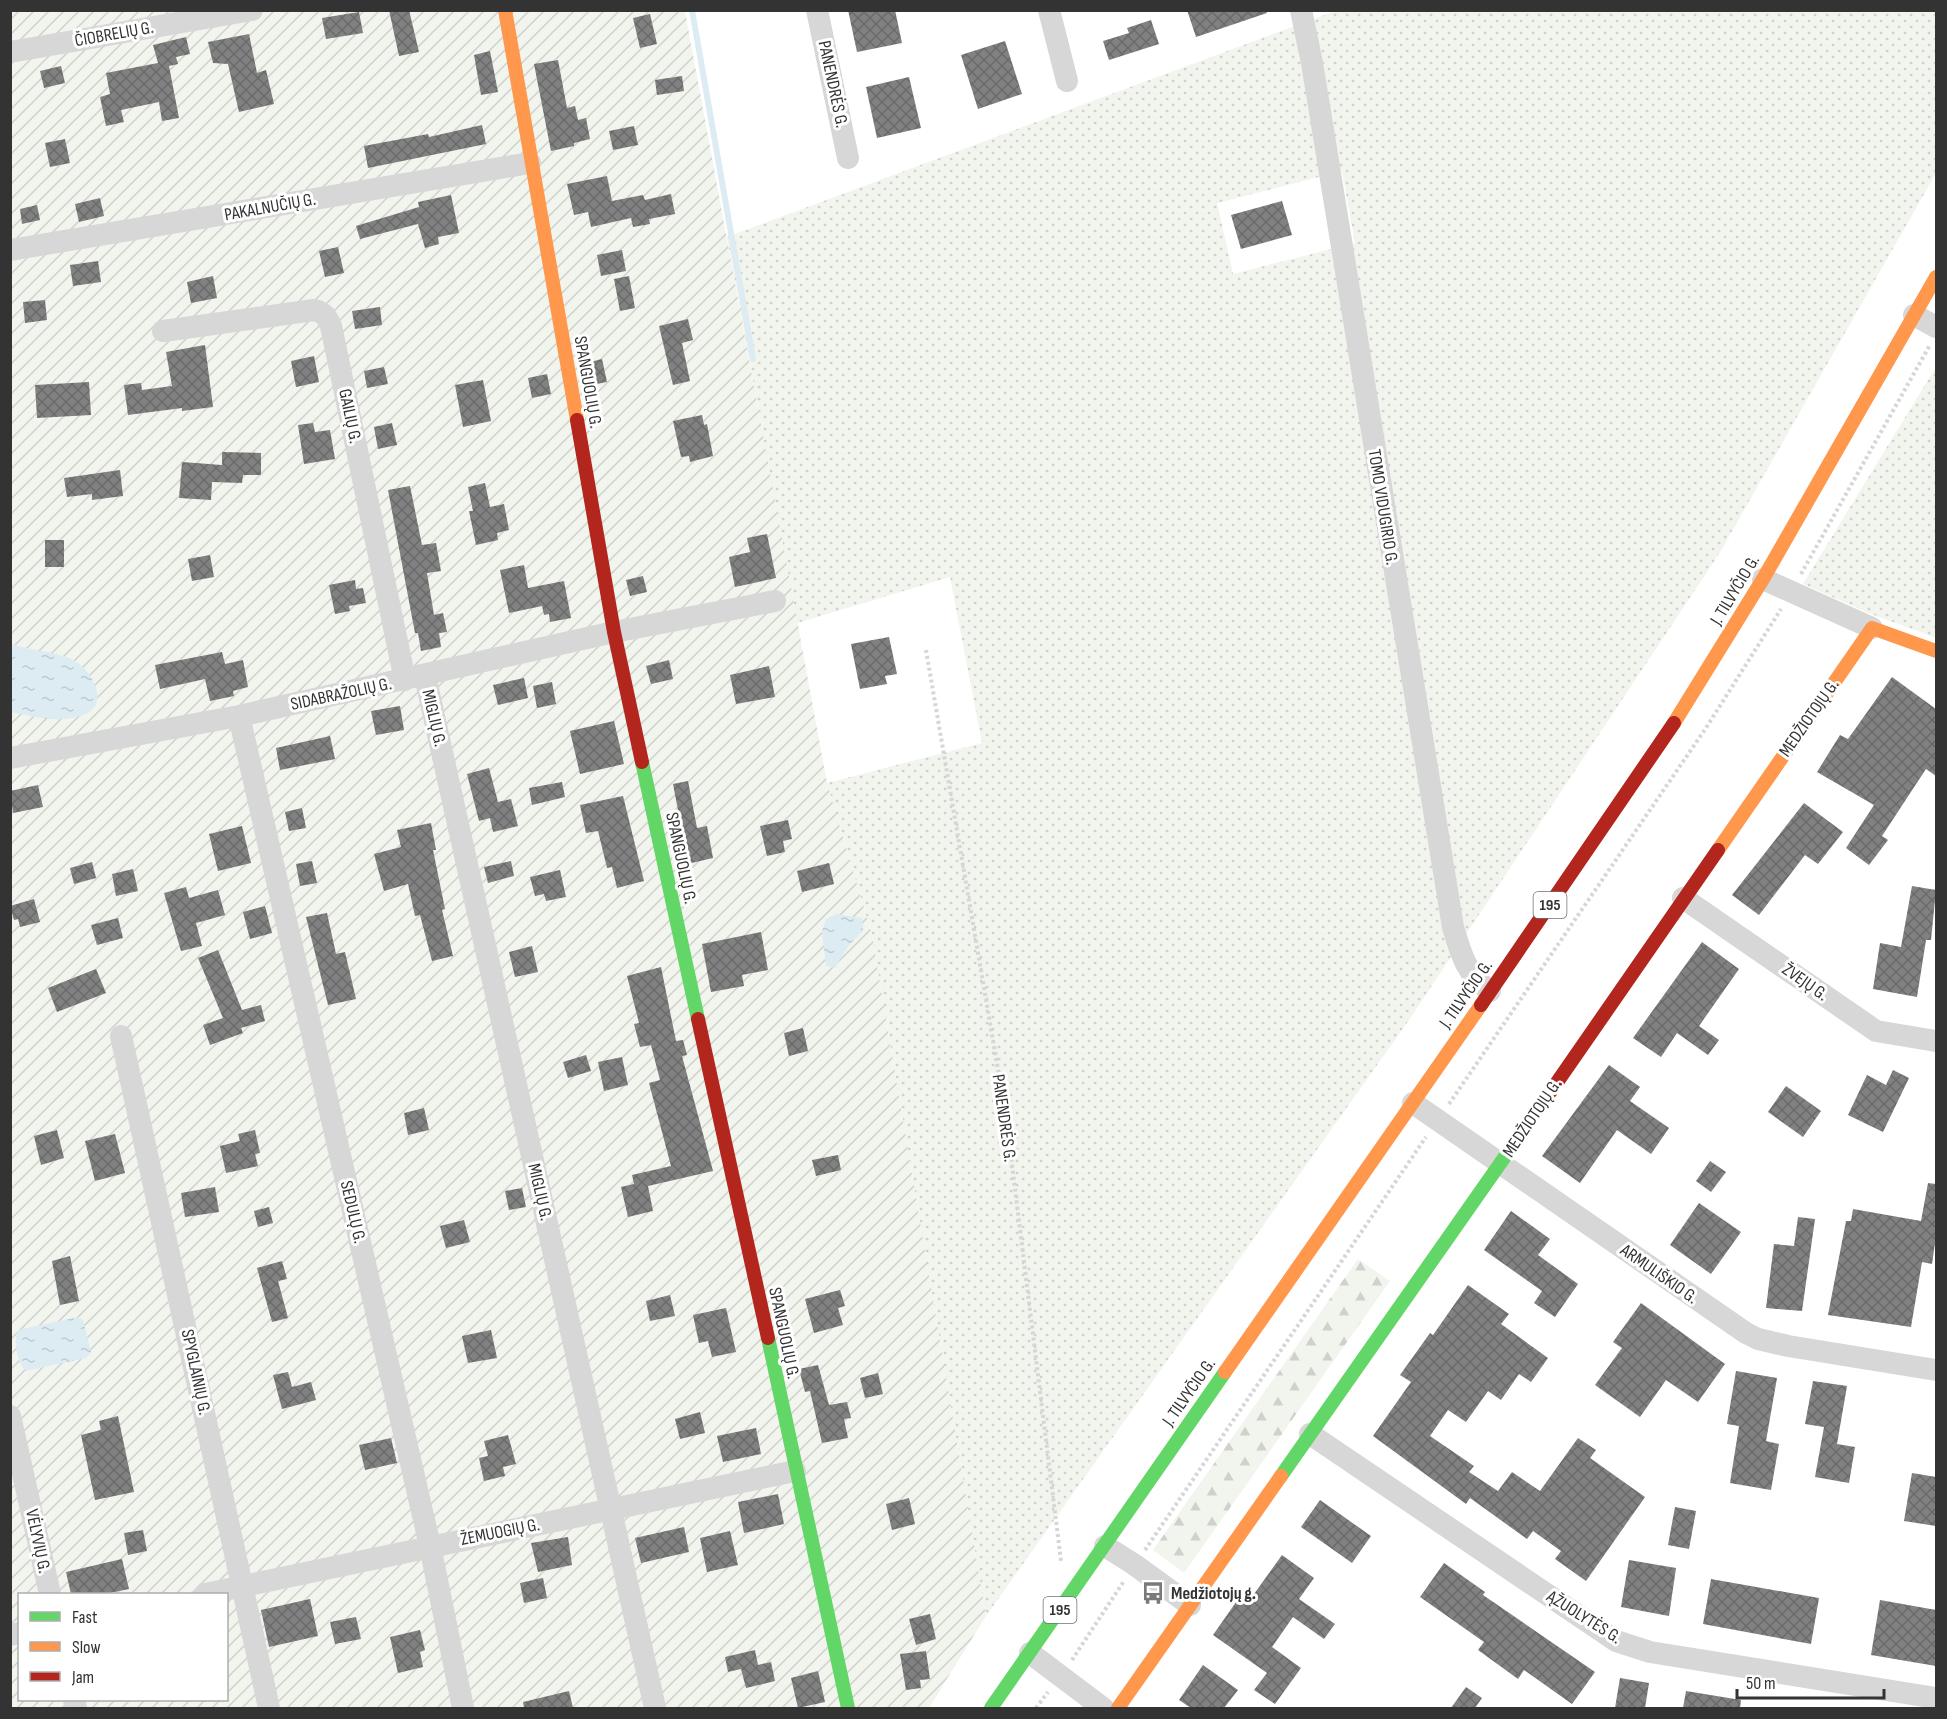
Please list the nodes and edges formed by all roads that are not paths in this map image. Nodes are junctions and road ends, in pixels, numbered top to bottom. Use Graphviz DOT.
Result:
graph roads {
  1 [pos="252,10"];
  2 [pos="505,10"];
  3 [pos="817,10"];
  4 [pos="1049,10"];
  5 [pos="1301,10"];
  6 [pos="10,52"];
  7 [pos="1067,81"];
  8 [pos="848,158"];
  9 [pos="530,163"];
  10 [pos="10,250"];
  11 [pos="1936,277"];
  12 [pos="1914,315"];
  13 [pos="1936,327"];
  14 [pos="163,331"];
  15 [pos="1763,579"];
  16 [pos="775,601"];
  17 [pos="1872,628"];
  18 [pos="614,632"];
  19 [pos="1936,651"];
  20 [pos="415,678"];
  21 [pos="239,716"];
  22 [pos="10,758"];
  23 [pos="1683,898"];
  24 [pos="1490,992"];
  25 [pos="121,1036"];
  26 [pos="1936,1041"];
  27 [pos="1413,1103"];
  28 [pos="1500,1165"];
  29 [pos="1936,1370"];
  30 [pos="10,1416"];
  31 [pos="1310,1434"];
  32 [pos="795,1471"];
  33 [pos="611,1509"];
  34 [pos="430,1546"];
  35 [pos="1105,1546"];
  36 [pos="243,1587"];
  37 [pos="50,1593"];
  38 [pos="210,1593"];
  39 [pos="1190,1605"];
  40 [pos="1030,1653"];
  41 [pos="1936,1698"];
  42 [pos="268,1708"];
  43 [pos="463,1708"];
  44 [pos="655,1708"];
  45 [pos="848,1708"];
  46 [pos="991,1708"];
  47 [pos="1103,1708"];
  48 [pos="1118,1708"];
  1 -- 6 [label="street, ČIOBRELIŲ G."];
  2 -- 9 [label="street, SPANGUOLIŲ G."];
  3 -- 8 [label="street, PANENDRĖS G."];
  4 -- 7 [label="street"];
  5 -- 24 [label="street, TOMO VIDUGIRIO G."];
  9 -- 10 [label="street, PAKALNUČIŲ G."];
  9 -- 18 [label="street, SPANGUOLIŲ G."];
  11 -- 12 [label="street, J. TILVYČIO G. / 195"];
  12 -- 13 [label="street"];
  12 -- 15 [label="street, J. TILVYČIO G. / 195"];
  14 -- 20 [label="street, GAILIŲ G."];
  15 -- 17 [label="street"];
  15 -- 24 [label="street, J. TILVYČIO G. / 195"];
  16 -- 18 [label="street, SIDABRAŽOLIŲ G."];
  17 -- 19 [label="street"];
  17 -- 23 [label="street, MEDŽIOTOJŲ G."];
  18 -- 20 [label="street, SIDABRAŽOLIŲ G."];
  18 -- 32 [label="street, SPANGUOLIŲ G."];
  20 -- 21 [label="street, SIDABRAŽOLIŲ G."];
  20 -- 33 [label="street, MIGLIŲ G."];
  21 -- 22 [label="street, SIDABRAŽOLIŲ G."];
  21 -- 34 [label="street, SEDULŲ G."];
  23 -- 26 [label="street, ŽVEJŲ G."];
  23 -- 28 [label="street, MEDŽIOTOJŲ G."];
  24 -- 27 [label="street, J. TILVYČIO G. / 195"];
  25 -- 36 [label="street, SPYGLAINIŲ G."];
  27 -- 28 [label="street, ARMULIŠKIO G."];
  27 -- 35 [label="street, J. TILVYČIO G. / 195"];
  28 -- 29 [label="street, ARMULIŠKIO G."];
  28 -- 31 [label="street, MEDŽIOTOJŲ G."];
  30 -- 37 [label="street, VĖLYVIŲ G."];
  31 -- 39 [label="street, MEDŽIOTOJŲ G."];
  31 -- 41 [label="street, ĄŽUOLYTĖS G."];
  32 -- 33 [label="street, ŽEMUOGIŲ G."];
  32 -- 45 [label="street, SPANGUOLIŲ G."];
  33 -- 34 [label="street, ŽEMUOGIŲ G."];
  33 -- 44 [label="street, MIGLIŲ G."];
  34 -- 36 [label="street, ŽEMUOGIŲ G."];
  34 -- 43 [label="street, SEDULŲ G."];
  35 -- 39 [label="street"];
  35 -- 40 [label="street, J. TILVYČIO G. / 195"];
  36 -- 38 [label="street, ŽEMUOGIŲ G."];
  36 -- 42 [label="street, SPYGLAINIŲ G."];
  39 -- 48 [label="street, MEDŽIOTOJŲ G."];
  40 -- 46 [label="street, J. TILVYČIO G. / 195"];
  40 -- 47 [label="street"];
}
